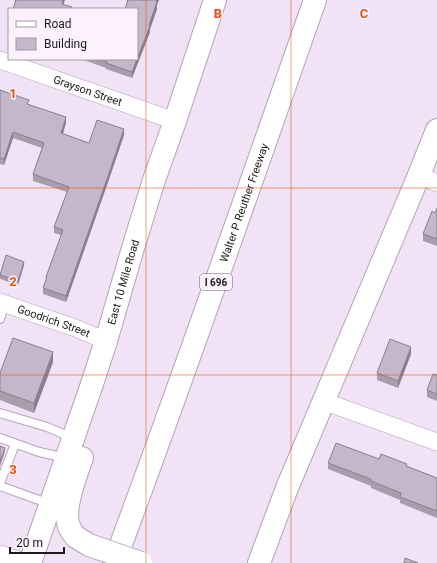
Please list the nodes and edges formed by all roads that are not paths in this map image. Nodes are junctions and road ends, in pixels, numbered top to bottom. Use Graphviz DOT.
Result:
graph roads {
  1 [pos="215,0"];
  2 [pos="315,0"];
  3 [pos="0,60"];
  4 [pos="175,121"];
  5 [pos="437,130"];
  6 [pos="428,179"];
  7 [pos="2,308"];
  8 [pos="106,341"];
  9 [pos="323,401"];
  10 [pos="0,413"];
  11 [pos="0,438"];
  12 [pos="437,442"];
  13 [pos="15,444"];
  14 [pos="73,453"];
  15 [pos="0,483"];
  16 [pos="0,486"];
  17 [pos="51,504"];
  18 [pos="0,556"];
  19 [pos="20,563"];
  20 [pos="30,563"];
  21 [pos="114,563"];
  22 [pos="141,563"];
  23 [pos="259,563"];
  1 -- 4 [label="main road, East 10 Mile Road"];
  2 -- 21 [label="main road, Walter P Reuther Freeway / I 696"];
  3 -- 4 [label="street, Grayson Street"];
  4 -- 8 [label="main road, East 10 Mile Road"];
  5 -- 6 [label="main road"];
  6 -- 9 [label="main road"];
  7 -- 8 [label="street, Goodrich Street"];
  8 -- 14 [label="main road, East 10 Mile Road"];
  9 -- 12 [label="street"];
  9 -- 23 [label="main road"];
  10 -- 14 [label="lane"];
  11 -- 13 [label="lane"];
  13 -- 14 [label="lane"];
  13 -- 15 [label="lane"];
  14 -- 17 [label="main road, East 10 Mile Road"];
  14 -- 22 [label="main road, bridge"];
  16 -- 17 [label="lane"];
  17 -- 20 [label="main road, East 10 Mile Road"];
  18 -- 19 [label="street"];
}
